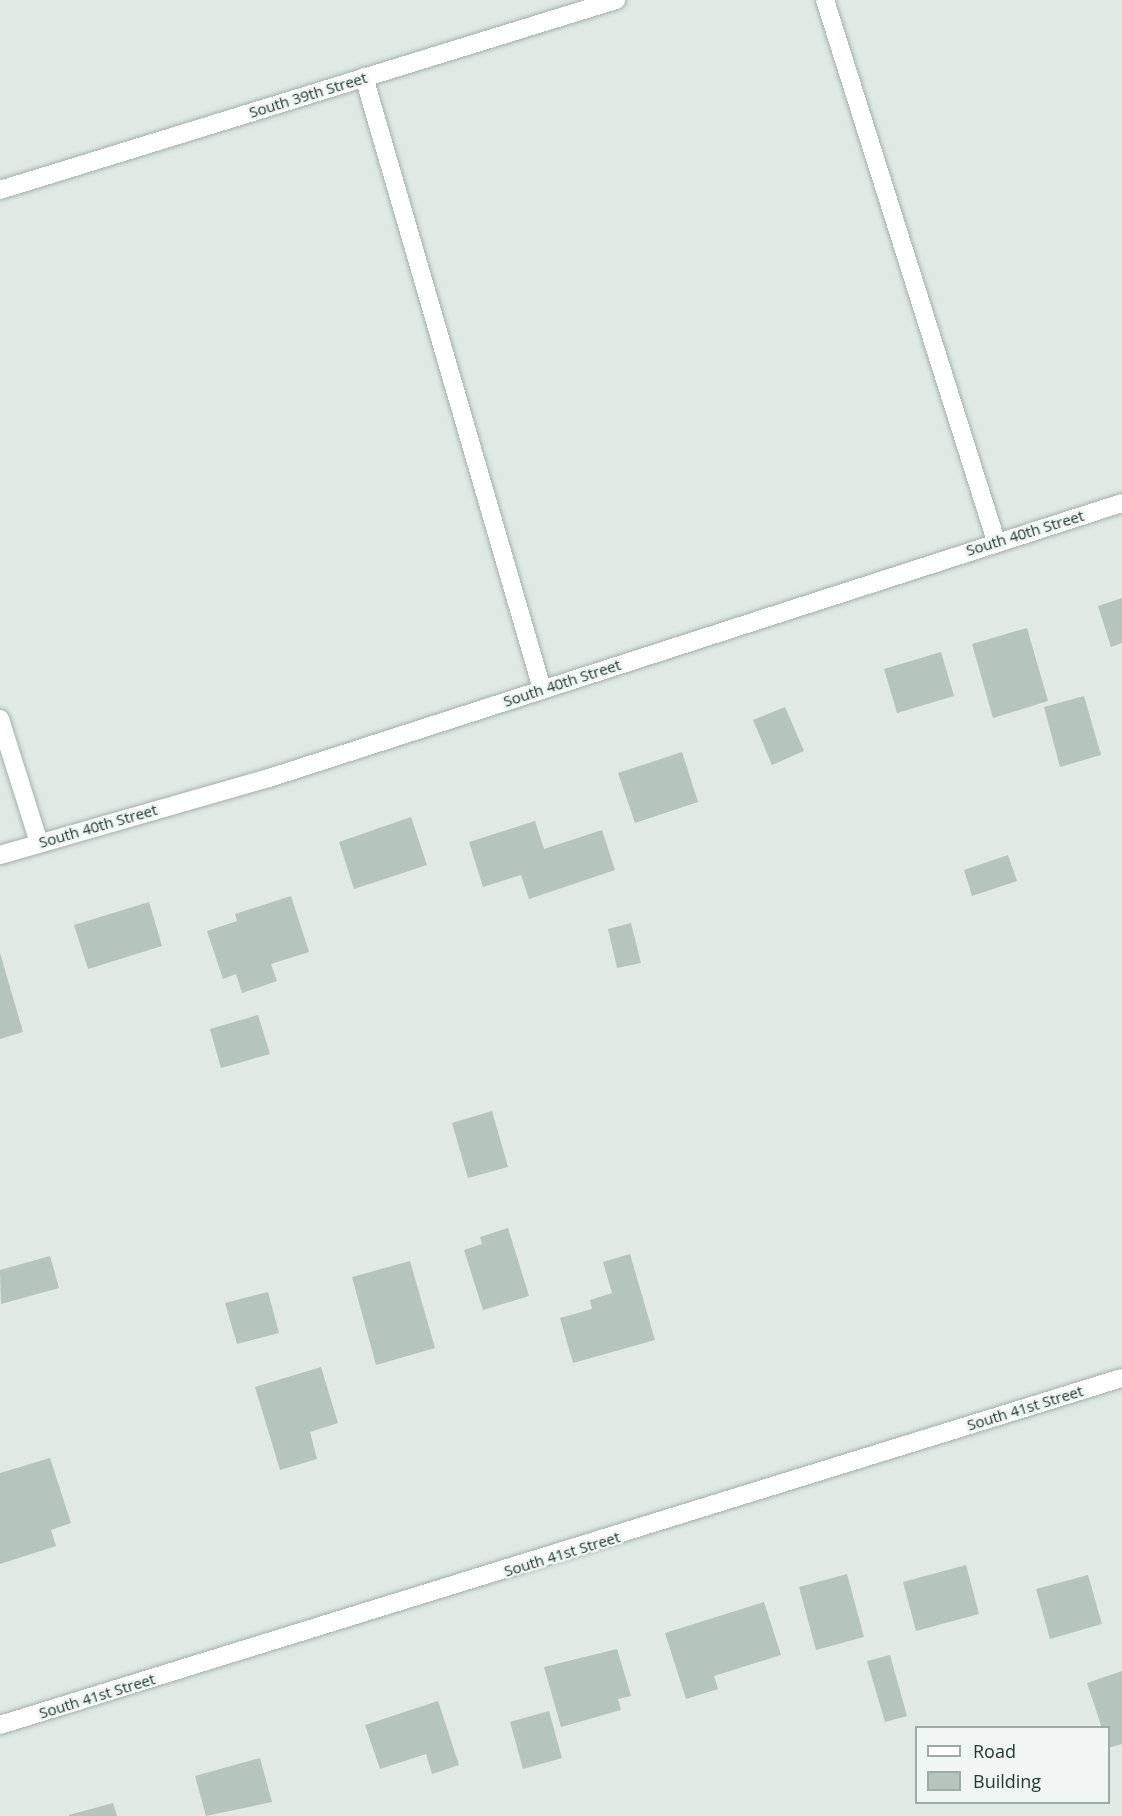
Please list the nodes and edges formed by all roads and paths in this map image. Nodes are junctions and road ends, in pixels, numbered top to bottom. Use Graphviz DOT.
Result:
graph roads {
  1 [pos="616,0"];
  2 [pos="825,0"];
  3 [pos="364,77"];
  4 [pos="0,190"];
  5 [pos="1122,503"];
  6 [pos="996,541"];
  7 [pos="542,689"];
  8 [pos="0,719"];
  9 [pos="39,843"];
  10 [pos="0,855"];
  11 [pos="1122,1378"];
  12 [pos="0,1725"];
  1 -- 3 [label="street, South 39th Street"];
  2 -- 6 [label="street"];
  3 -- 4 [label="street, South 39th Street"];
  3 -- 7 [label="street"];
  5 -- 6 [label="street, South 40th Street"];
  6 -- 7 [label="street, South 40th Street"];
  7 -- 9 [label="street, South 40th Street"];
  8 -- 9 [label="street"];
  9 -- 10 [label="street, South 40th Street"];
  11 -- 12 [label="street, South 41st Street"];
}
